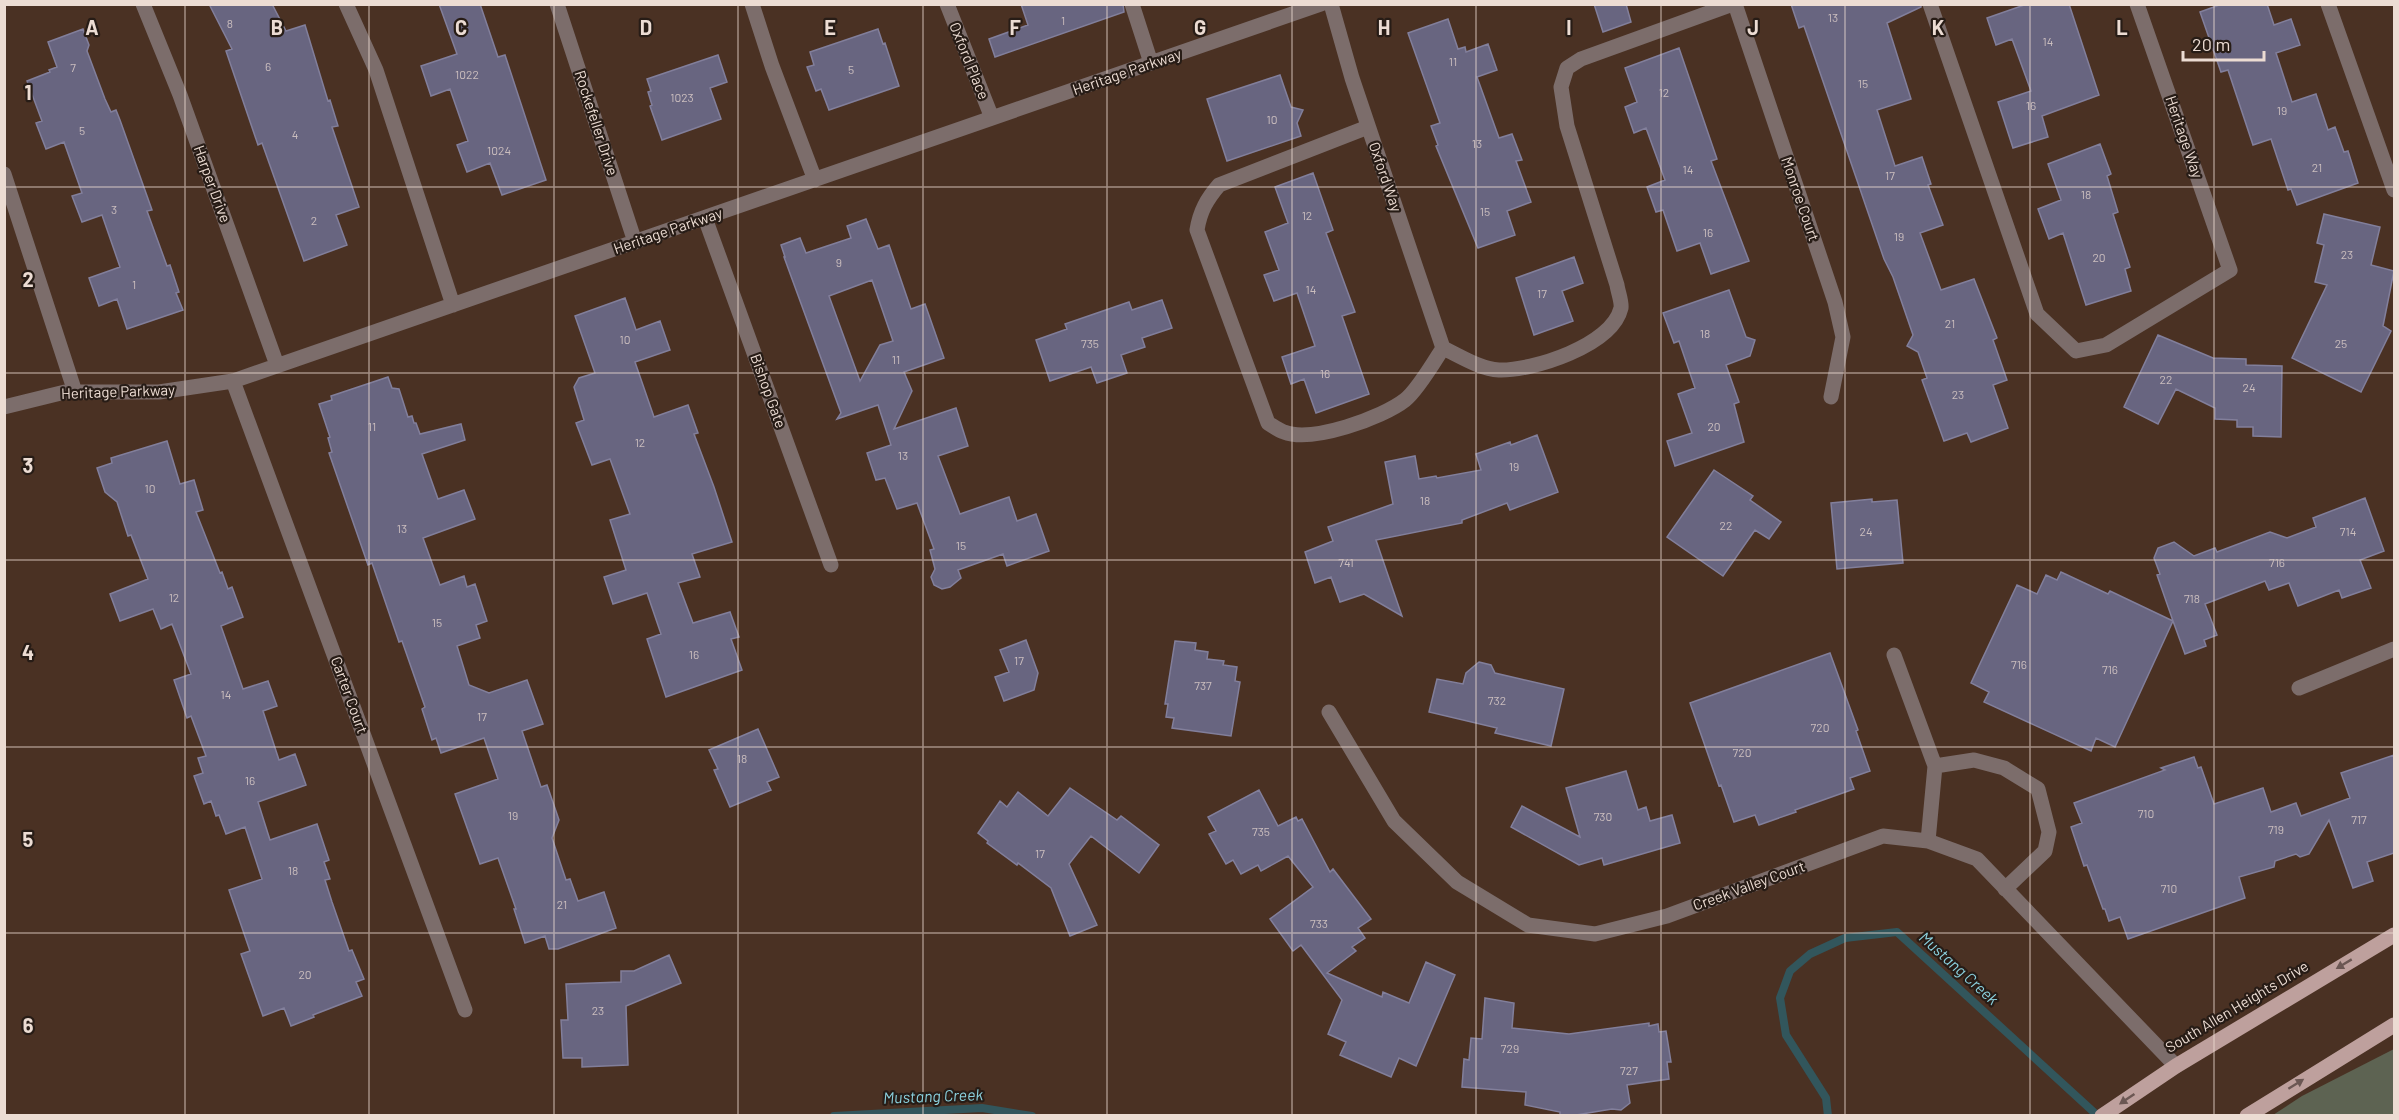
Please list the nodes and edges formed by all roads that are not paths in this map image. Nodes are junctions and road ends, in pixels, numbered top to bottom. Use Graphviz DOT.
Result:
graph roads {
  1 [pos="143,4"];
  2 [pos="346,4"];
  3 [pos="557,4"];
  4 [pos="752,4"];
  5 [pos="947,4"];
  6 [pos="1132,4"];
  7 [pos="1321,4"];
  8 [pos="1331,4"];
  9 [pos="1734,4"];
  10 [pos="1930,4"];
  11 [pos="2137,4"];
  12 [pos="2328,4"];
  13 [pos="1151,63"];
  14 [pos="992,118"];
  15 [pos="1368,128"];
  16 [pos="4,174"];
  17 [pos="815,180"];
  18 [pos="2394,190"];
  19 [pos="705,218"];
  20 [pos="635,242"];
  21 [pos="453,305"];
  22 [pos="1443,348"];
  23 [pos="277,365"];
  24 [pos="233,381"];
  25 [pos="75,392"];
  26 [pos="1831,397"];
  27 [pos="4,407"];
  28 [pos="831,565"];
  29 [pos="2394,649"];
  30 [pos="1894,655"];
  31 [pos="2299,688"];
  32 [pos="1329,712"];
  33 [pos="1935,766"];
  34 [pos="1928,841"];
  35 [pos="2005,889"];
  36 [pos="2394,935"];
  37 [pos="465,1010"];
  38 [pos="2394,1025"];
  39 [pos="2176,1065"];
  40 [pos="2102,1116"];
  41 [pos="2247,1116"];
  1 -- 23 [label="street, Harper Drive"];
  2 -- 21 [label="street"];
  3 -- 20 [label="street, Rockefeller Drive"];
  4 -- 17 [label="street"];
  5 -- 14 [label="street, Oxford Place"];
  6 -- 13 [label="street"];
  7 -- 13 [label="street, Heritage Parkway"];
  8 -- 15 [label="street, Oxford Way"];
  9 -- 22 [label="street"];
  9 -- 26 [label="street, Monroe Court"];
  10 -- 11 [label="street, Heritage Way"];
  12 -- 18 [label="street"];
  13 -- 14 [label="street, Heritage Parkway"];
  14 -- 17 [label="street, Heritage Parkway"];
  15 -- 22 [label="street, Oxford Way"];
  15 -- 22 [label="street"];
  16 -- 25 [label="street"];
  17 -- 19 [label="street, Heritage Parkway"];
  19 -- 20 [label="street, Heritage Parkway"];
  19 -- 28 [label="street, Bishop Gate"];
  20 -- 21 [label="street, Heritage Parkway"];
  21 -- 23 [label="street, Heritage Parkway"];
  23 -- 24 [label="street, Heritage Parkway"];
  24 -- 25 [label="street, Heritage Parkway"];
  24 -- 37 [label="street, Carter Court"];
  25 -- 27 [label="street, Heritage Parkway"];
  29 -- 31 [label="street"];
  30 -- 33 [label="street"];
  32 -- 34 [label="street, Creek Valley Court"];
  33 -- 34 [label="street"];
  33 -- 35 [label="street"];
  34 -- 35 [label="street, Creek Valley Court"];
  35 -- 39 [label="street, Creek Valley Court"];
  36 -- 39 [label="main road, South Allen Heights Drive, one-way"];
  41 -- 38 [label="main road, one-way"];
  39 -- 40 [label="main road, South Allen Heights Drive, one-way"];
}
